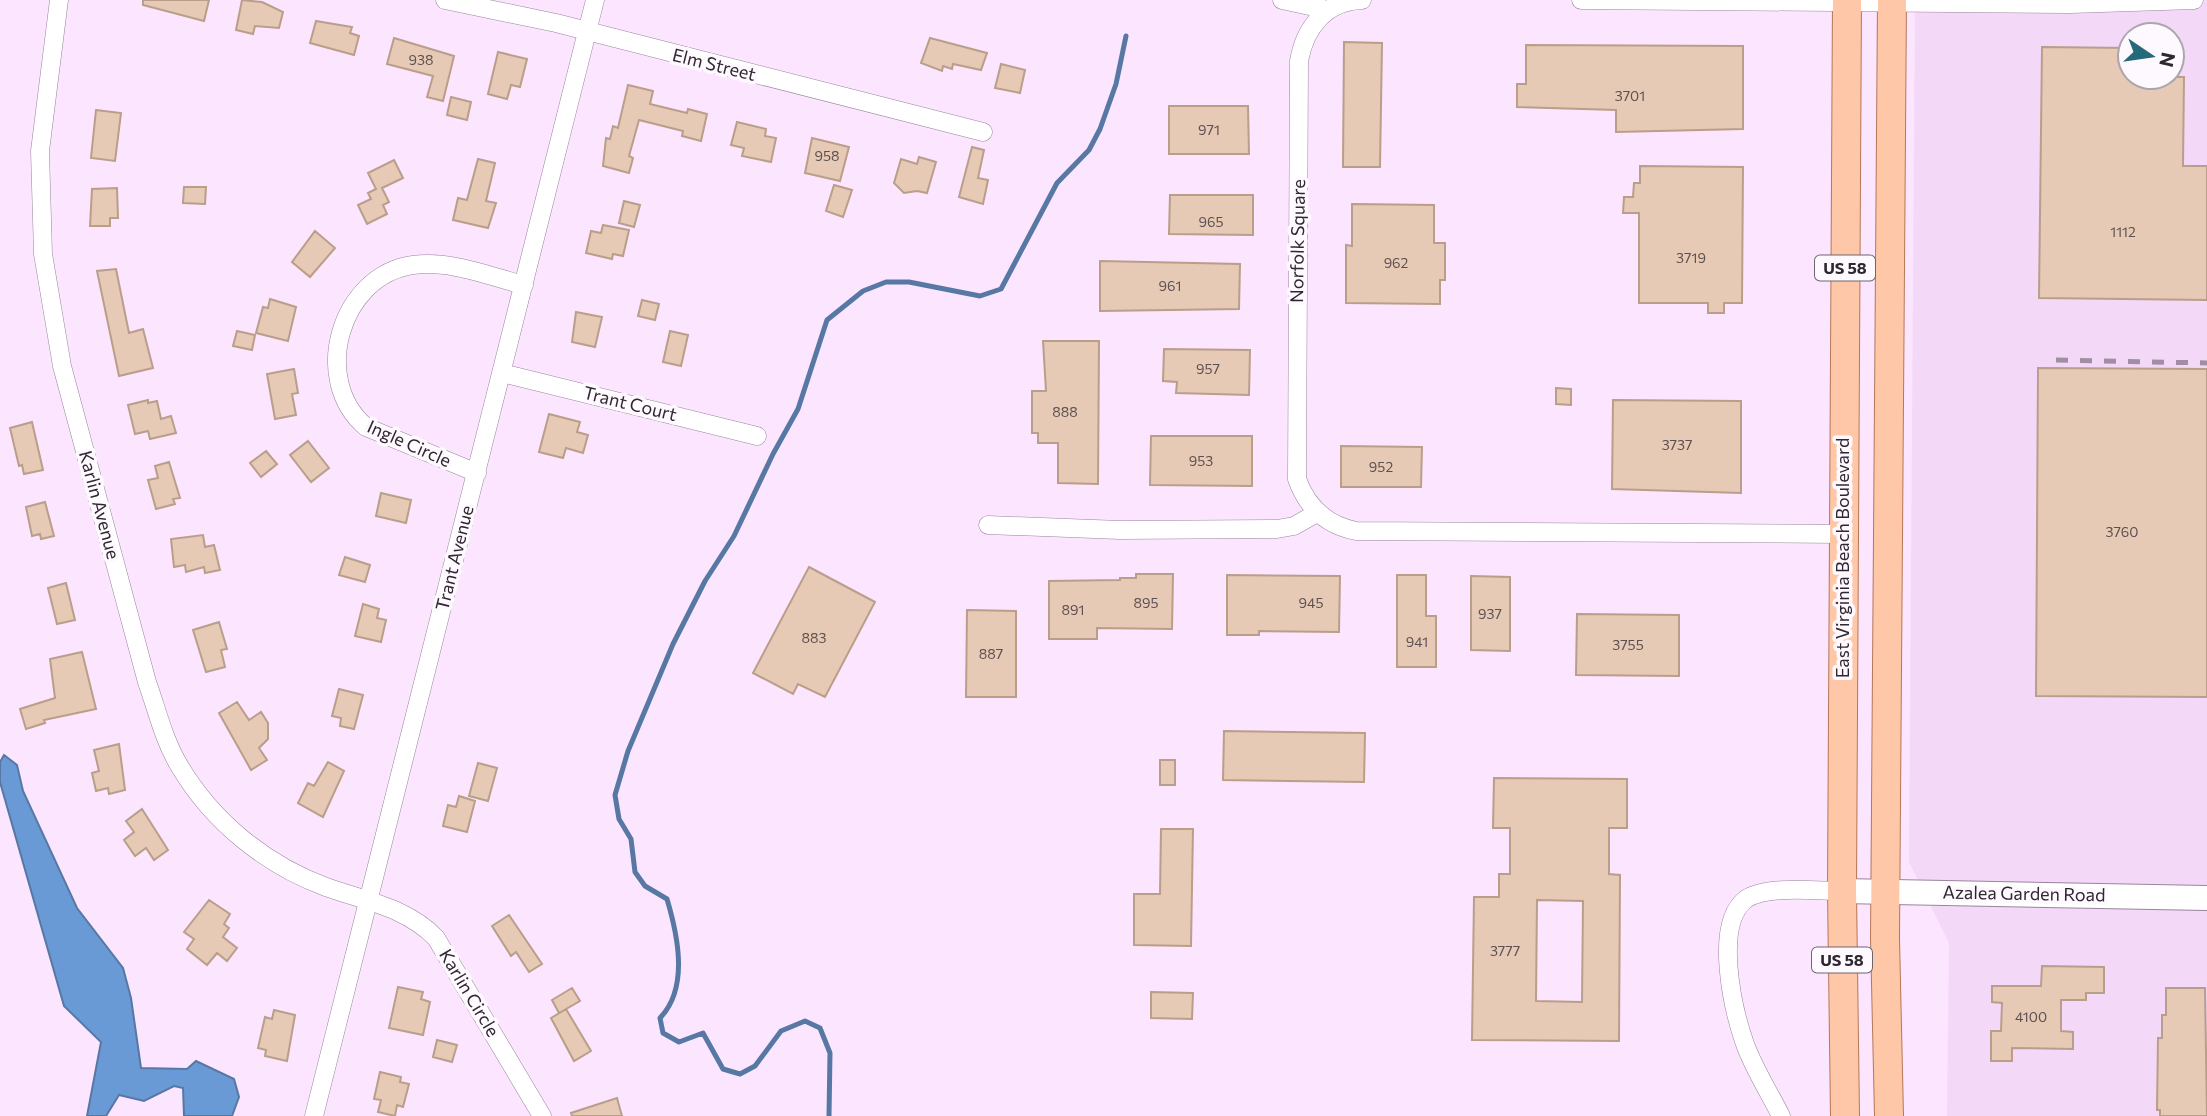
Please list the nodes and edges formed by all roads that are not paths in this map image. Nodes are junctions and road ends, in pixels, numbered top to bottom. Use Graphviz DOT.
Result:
graph roads {
  1 [pos="59,0"];
  2 [pos="445,0"];
  3 [pos="595,0"];
  4 [pos="1282,0"];
  5 [pos="1362,0"];
  6 [pos="1581,0"];
  7 [pos="2194,0"];
  8 [pos="1847,1"];
  9 [pos="1892,1"];
  10 [pos="1328,10"];
  11 [pos="587,31"];
  12 [pos="983,132"];
  13 [pos="524,285"];
  14 [pos="502,373"];
  15 [pos="757,436"];
  16 [pos="477,473"];
  17 [pos="1317,513"];
  18 [pos="988,525"];
  19 [pos="1843,534"];
  20 [pos="1842,891"];
  21 [pos="1885,892"];
  22 [pos="2207,898"];
  23 [pos="368,901"];
  24 [pos="1887,1026"];
  25 [pos="1843,1028"];
  26 [pos="314,1116"];
  27 [pos="542,1116"];
  28 [pos="1782,1116"];
  29 [pos="1845,1116"];
  30 [pos="1889,1116"];
  1 -- 23 [label="street, Karlin Avenue"];
  2 -- 11 [label="street, Elm Street"];
  3 -- 11 [label="street, Trant Avenue"];
  4 -- 10 [label="street"];
  5 -- 10 [label="street"];
  6 -- 8 [label="street"];
  7 -- 9 [label="street"];
  8 -- 9 [label="street"];
  8 -- 19 [label="main road, East Virginia Beach Boulevard / US 58"];
  9 -- 21 [label="main road, US 58"];
  10 -- 17 [label="street, Norfolk Square"];
  11 -- 12 [label="street, Elm Street"];
  11 -- 13 [label="street, Trant Avenue"];
  13 -- 14 [label="street, Trant Avenue"];
  13 -- 16 [label="street, Ingle Circle"];
  14 -- 15 [label="street, Trant Court"];
  14 -- 16 [label="street, Trant Avenue"];
  16 -- 23 [label="street, Trant Avenue"];
  17 -- 18 [label="street"];
  17 -- 19 [label="street"];
  19 -- 20 [label="main road, East Virginia Beach Boulevard / US 58"];
  20 -- 21 [label="main road, Azalea Garden Road"];
  20 -- 25 [label="main road, East Virginia Beach Boulevard / US 58"];
  20 -- 28 [label="street"];
  21 -- 22 [label="main road, Azalea Garden Road"];
  21 -- 24 [label="main road, US 58"];
  23 -- 26 [label="street, Trant Avenue"];
  23 -- 27 [label="street, Karlin Circle"];
  24 -- 25 [label="main road"];
  24 -- 30 [label="main road, US 58"];
  25 -- 29 [label="main road, East Virginia Beach Boulevard / US 58"];
}
